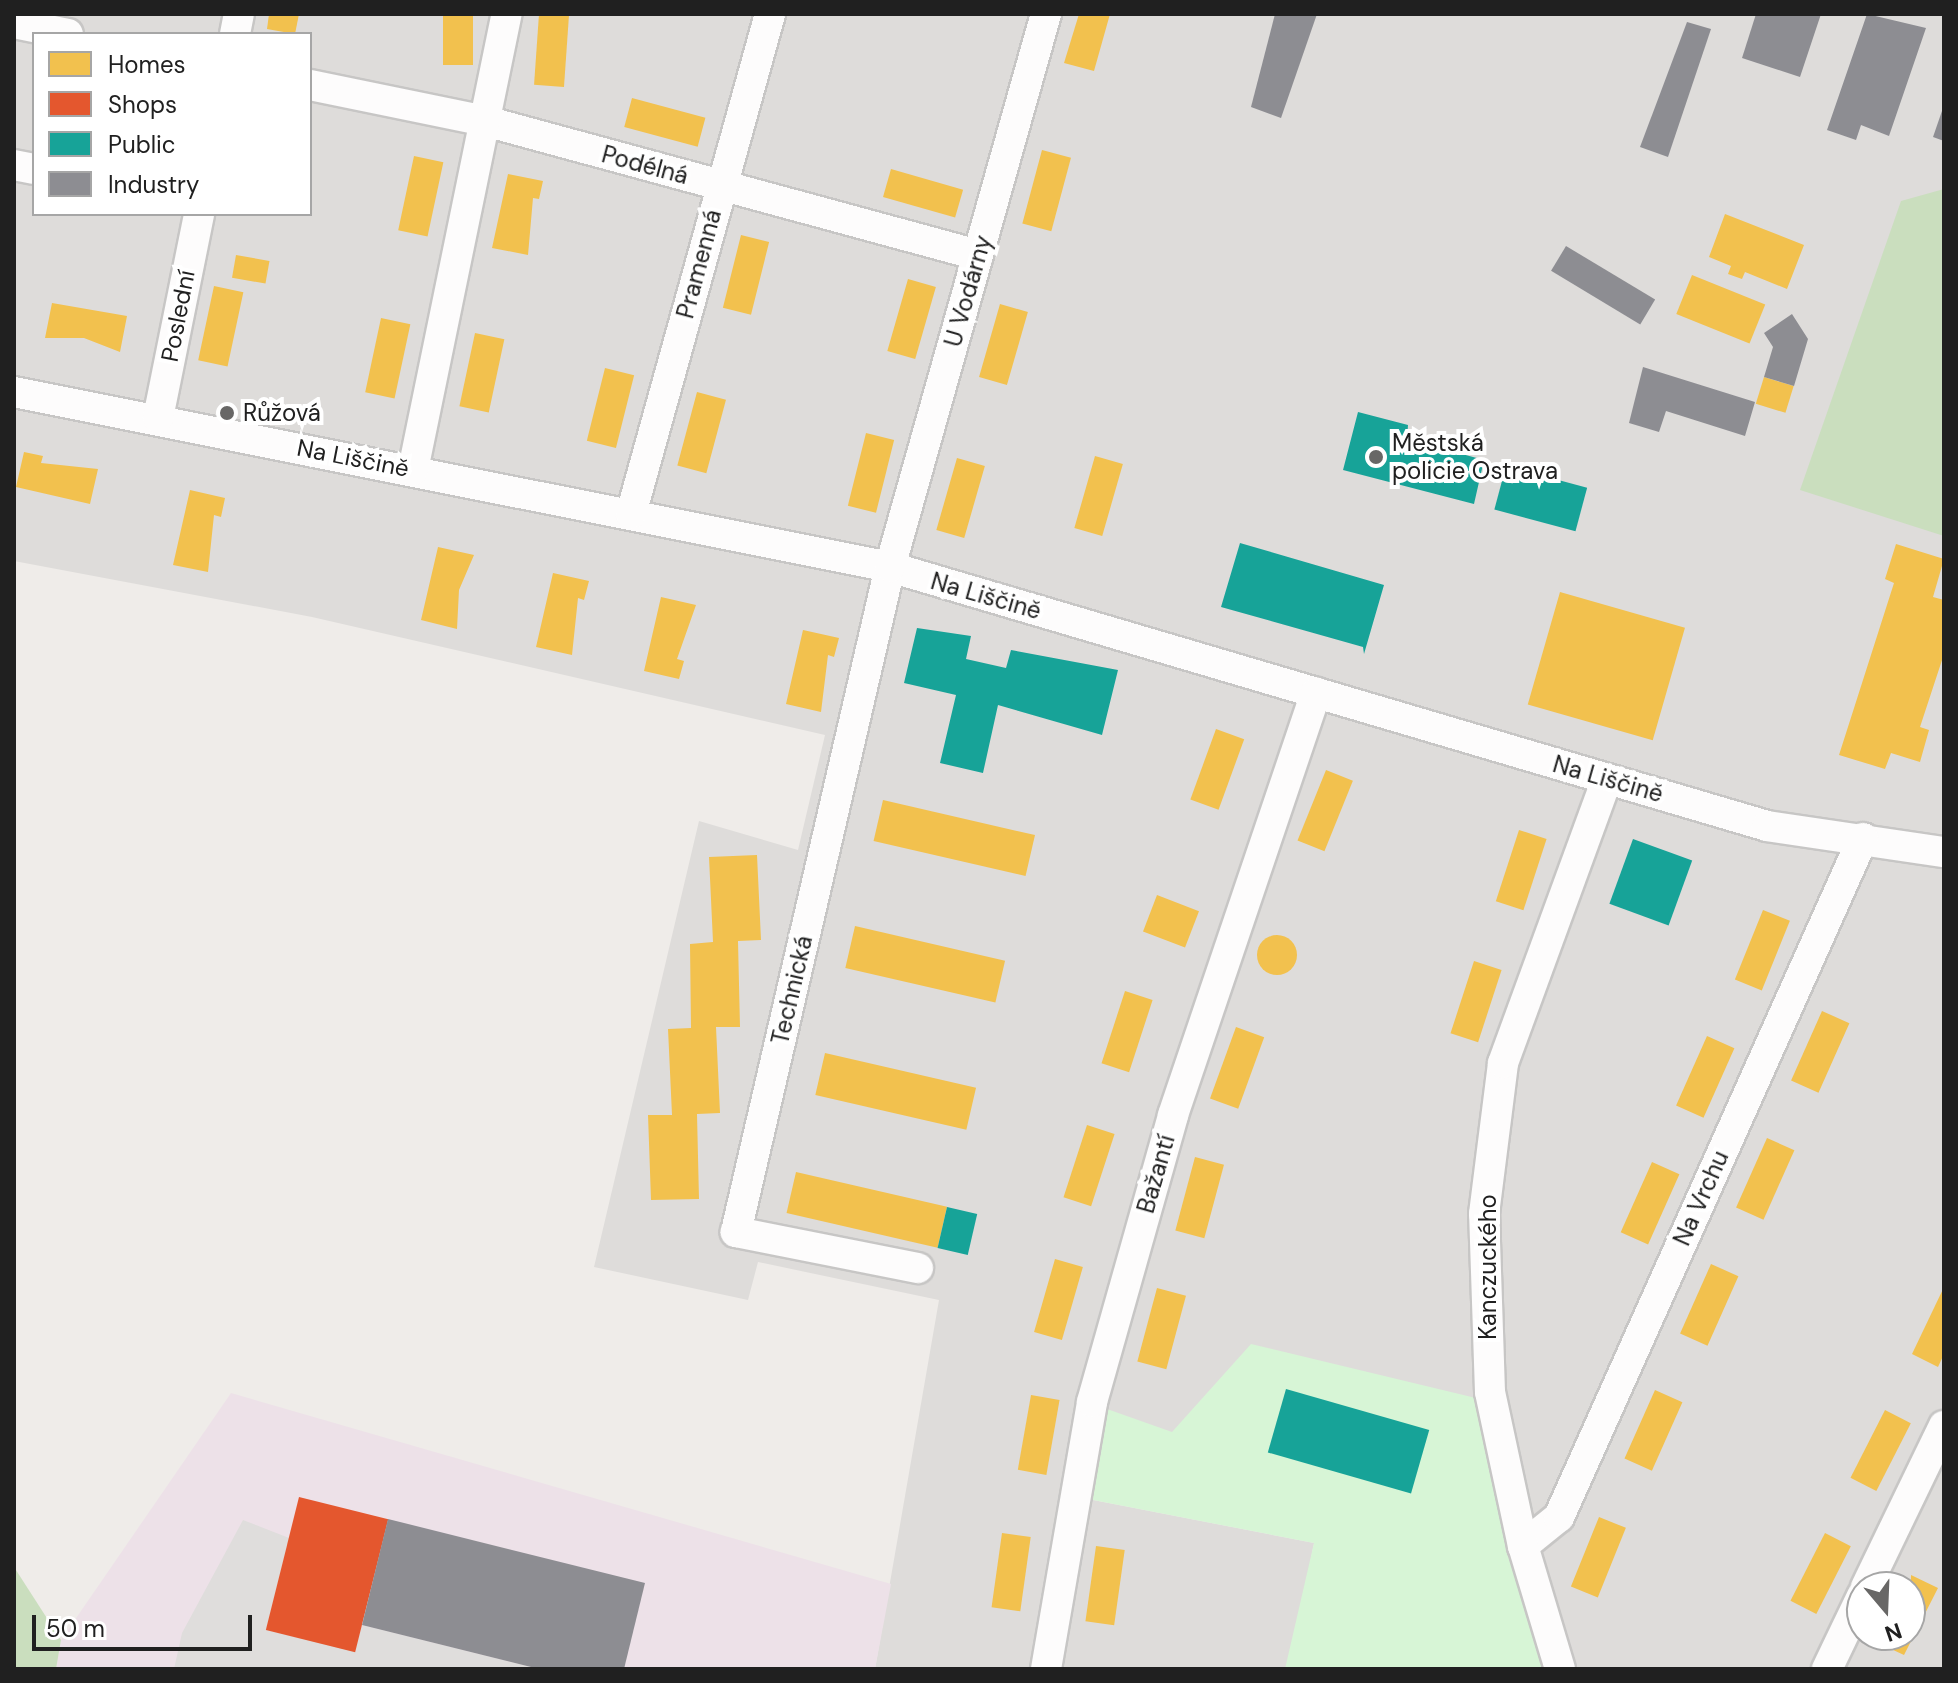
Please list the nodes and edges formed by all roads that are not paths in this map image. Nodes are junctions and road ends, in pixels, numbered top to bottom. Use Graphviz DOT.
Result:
graph roads {
  1 [pos="507,14"];
  2 [pos="770,14"];
  3 [pos="1046,14"];
  4 [pos="14,23"];
  5 [pos="58,32"];
  6 [pos="312,85"];
  7 [pos="485,121"];
  8 [pos="720,185"];
  9 [pos="199,216"];
  10 [pos="978,255"];
  11 [pos="14,392"];
  12 [pos="158,418"];
  13 [pos="413,470"];
  14 [pos="631,514"];
  15 [pos="890,567"];
  16 [pos="1316,693"];
  17 [pos="1607,779"];
  18 [pos="1863,838"];
  19 [pos="1944,852"];
  20 [pos="918,1268"];
  21 [pos="1944,1426"];
  22 [pos="1523,1546"];
  23 [pos="1874,1571"];
  24 [pos="1846,1629"];
  25 [pos="1046,1669"];
  26 [pos="1560,1669"];
  27 [pos="1827,1669"];
  1 -- 7 [label="street"];
  2 -- 8 [label="street, Pramenná"];
  3 -- 10 [label="street, U Vodárny"];
  4 -- 5 [label="street"];
  6 -- 7 [label="street, Podélná"];
  7 -- 8 [label="street, Podélná"];
  7 -- 13 [label="street"];
  8 -- 10 [label="street, Podélná"];
  8 -- 14 [label="street, Pramenná"];
  9 -- 12 [label="street, Poslední"];
  10 -- 15 [label="street, U Vodárny"];
  11 -- 12 [label="street, Na Liščině"];
  12 -- 13 [label="street, Na Liščině"];
  13 -- 14 [label="street, Na Liščině"];
  14 -- 15 [label="street, Na Liščině"];
  15 -- 16 [label="street, Na Liščině"];
  15 -- 20 [label="street, Technická"];
  16 -- 17 [label="street, Na Liščině"];
  16 -- 25 [label="street, Bažantí"];
  17 -- 18 [label="street, Na Liščině"];
  17 -- 22 [label="street, Kanczuckého"];
  18 -- 19 [label="street, Na Liščině"];
  18 -- 22 [label="street, Na Vrchu"];
  21 -- 23 [label="street"];
  22 -- 26 [label="street, Kanczuckého"];
  24 -- 27 [label="street"];
}
